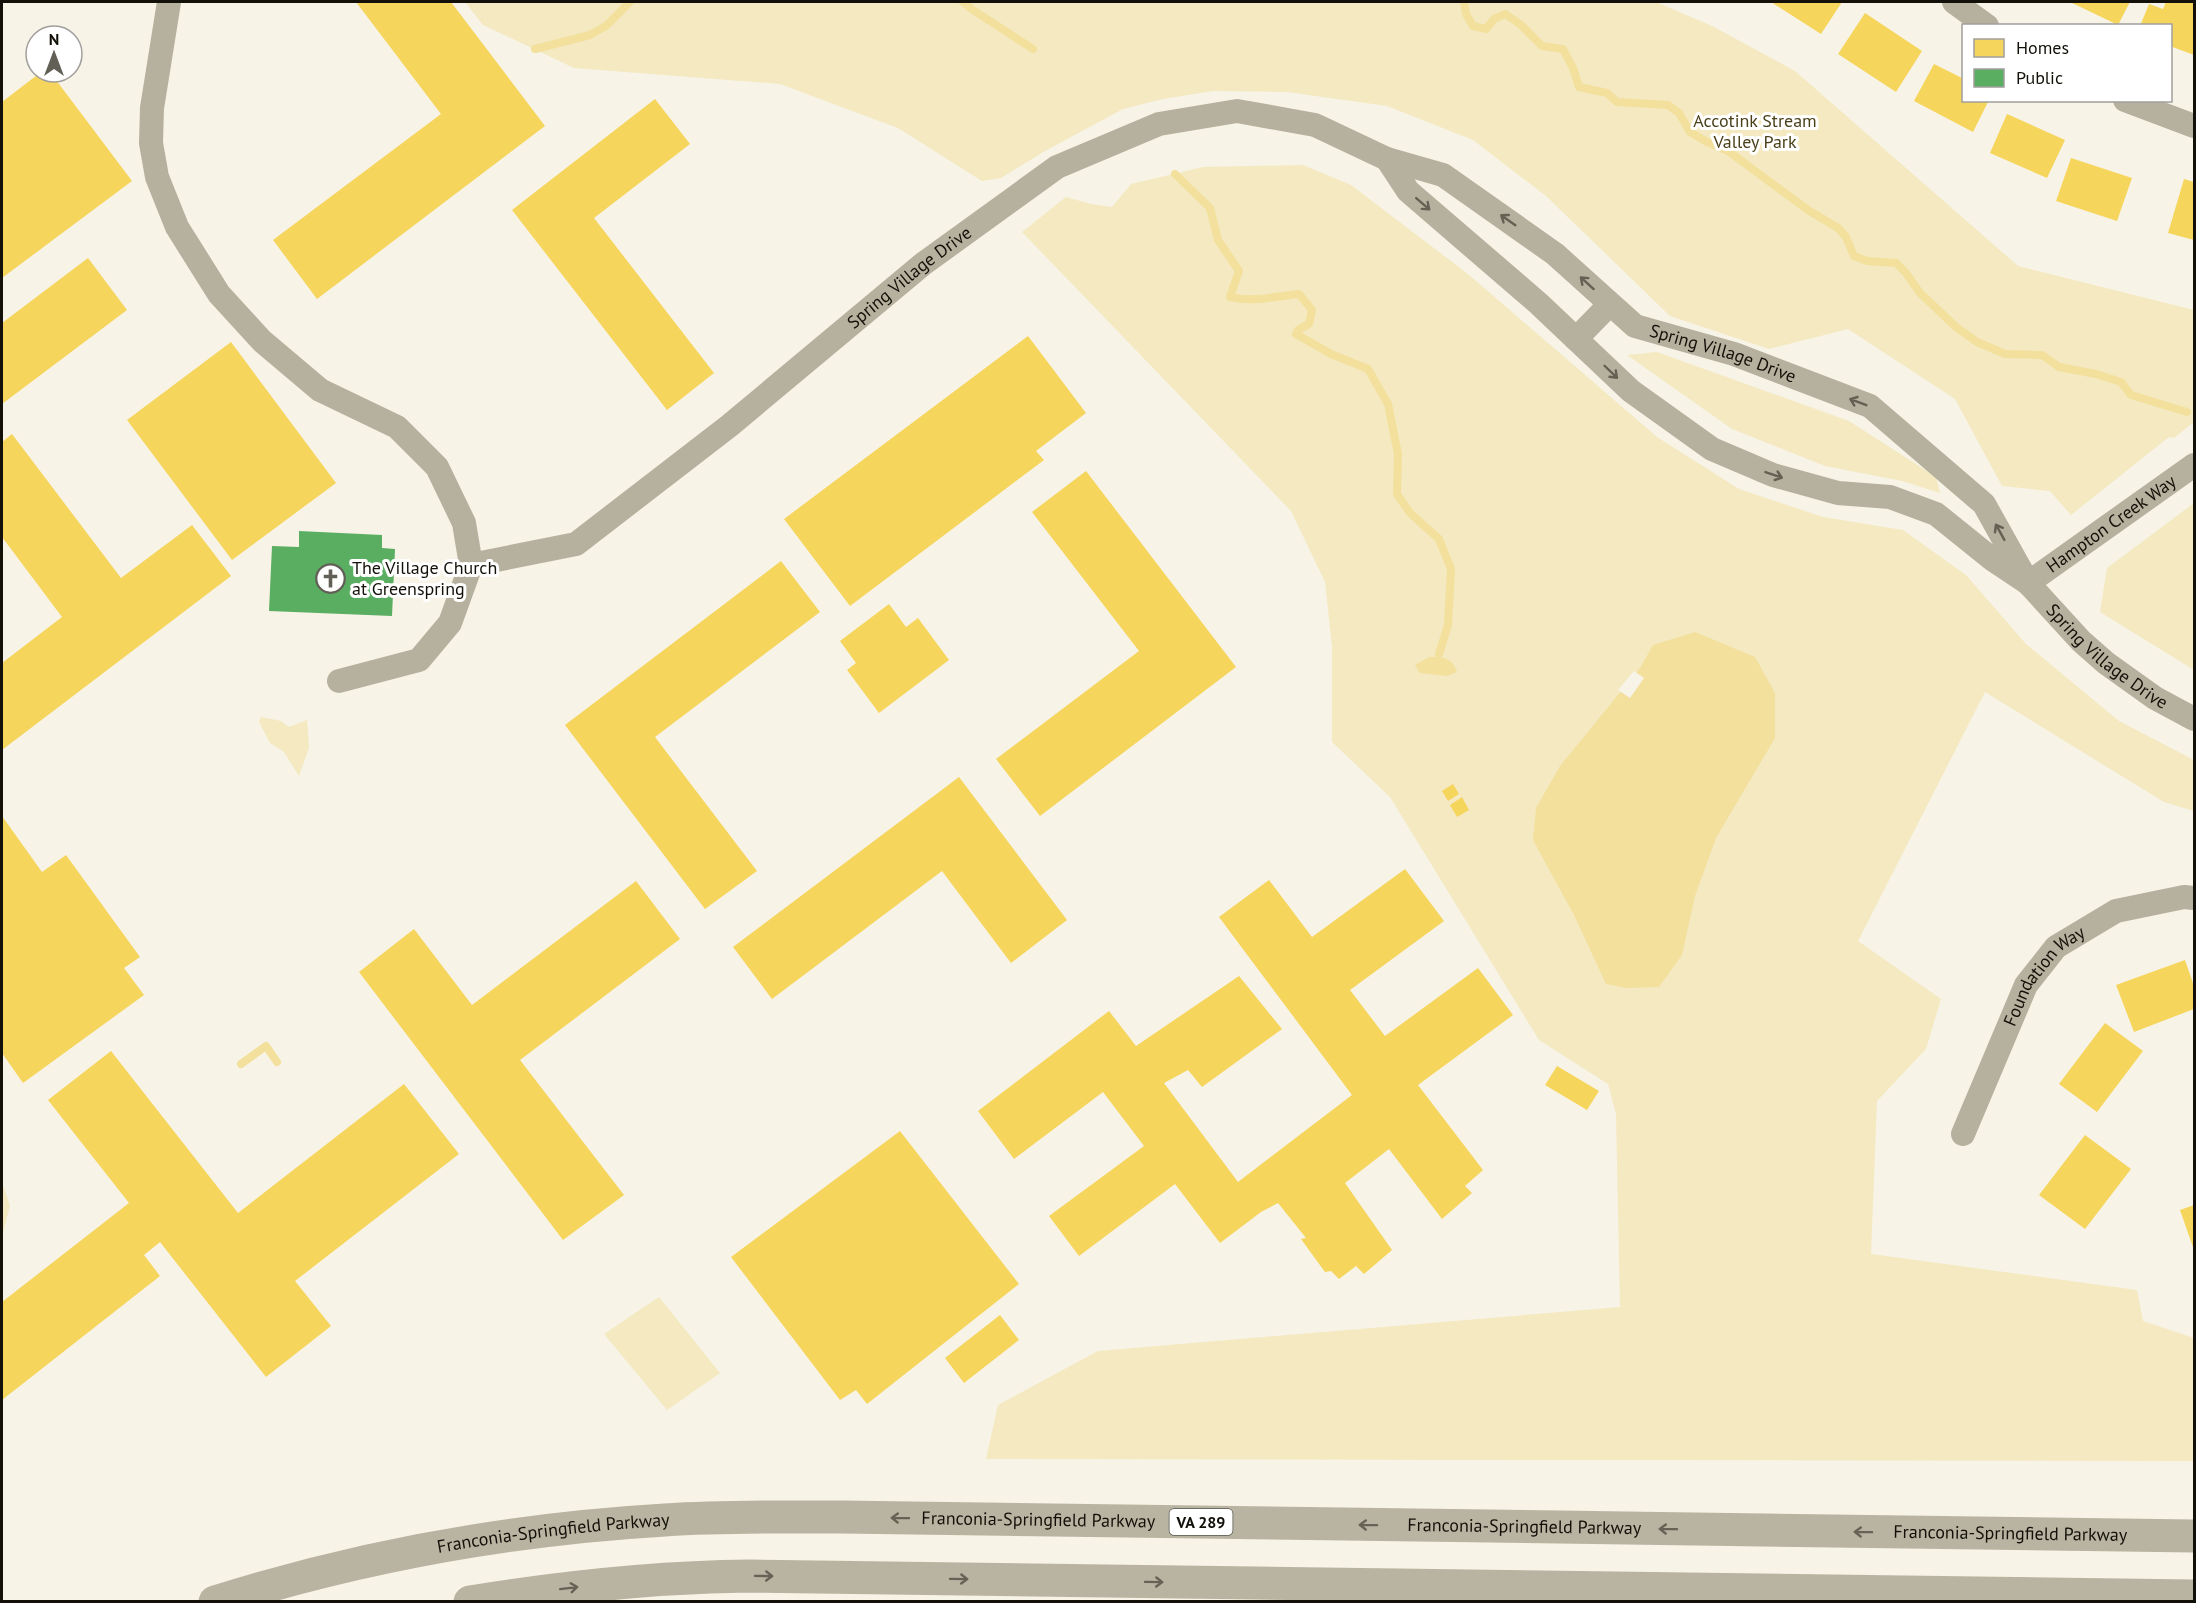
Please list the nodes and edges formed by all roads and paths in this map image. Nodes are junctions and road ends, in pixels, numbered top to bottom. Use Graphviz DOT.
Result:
graph roads {
  1 [pos="169,2"];
  2 [pos="1954,2"];
  3 [pos="1984,24"];
  4 [pos="2130,102"];
  5 [pos="2194,126"];
  6 [pos="1387,159"];
  7 [pos="1610,304"];
  8 [pos="1576,339"];
  9 [pos="2194,465"];
  10 [pos="471,565"];
  11 [pos="2028,583"];
  12 [pos="339,681"];
  13 [pos="2194,719"];
  14 [pos="2194,898"];
  15 [pos="1963,1134"];
  16 [pos="2194,1536"];
  17 [pos="2194,1596"];
  18 [pos="215,1602"];
  19 [pos="470,1602"];
  1 -- 10 [label="street"];
  2 -- 3 [label="street"];
  4 -- 5 [label="street"];
  7 -- 6 [label="street, Spring Village Drive, one-way"];
  6 -- 8 [label="street, Spring Village Drive, one-way"];
  6 -- 10 [label="street, Spring Village Drive"];
  7 -- 8 [label="street"];
  11 -- 7 [label="street, Spring Village Drive, one-way"];
  8 -- 11 [label="street, Spring Village Drive, one-way"];
  9 -- 11 [label="street, Hampton Creek Way"];
  10 -- 12 [label="street"];
  11 -- 13 [label="street, Spring Village Drive"];
  14 -- 15 [label="street, Foundation Way"];
  16 -- 18 [label="main road, Franconia-Springfield Parkway / VA 289, one-way"];
  19 -- 17 [label="main road, one-way"];
}
